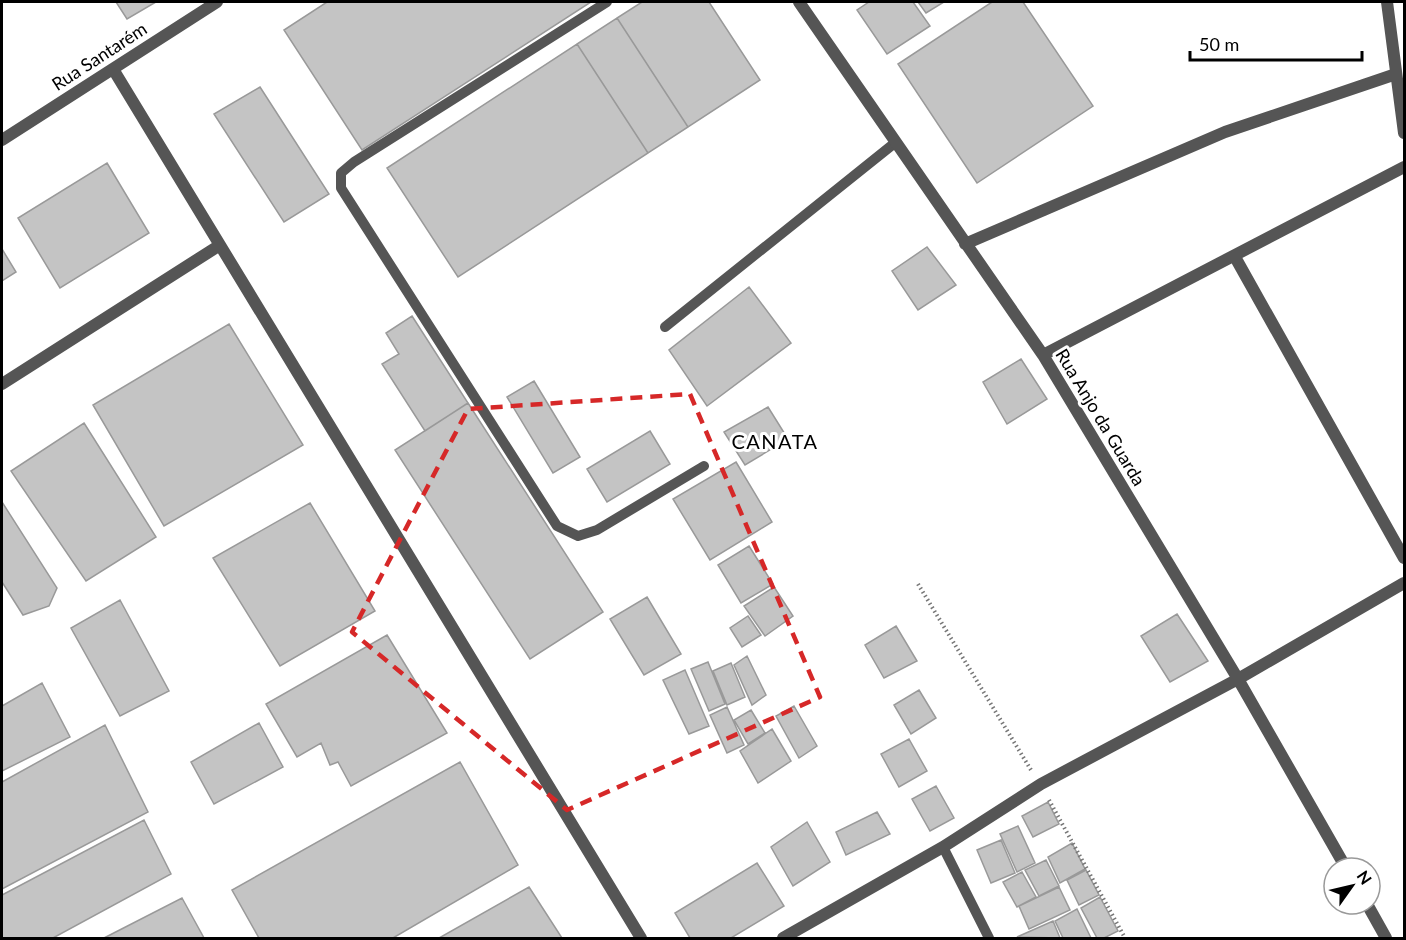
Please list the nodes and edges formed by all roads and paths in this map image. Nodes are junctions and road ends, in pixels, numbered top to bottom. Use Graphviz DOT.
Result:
graph roads {
  1 [pos="217,2"];
  2 [pos="607,2"];
  3 [pos="799,2"];
  4 [pos="1387,2"];
  5 [pos="113,69"];
  6 [pos="1396,74"];
  7 [pos="1402,106"];
  8 [pos="1404,133"];
  9 [pos="2,140"];
  10 [pos="896,142"];
  11 [pos="1404,167"];
  12 [pos="965,244"];
  13 [pos="220,245"];
  14 [pos="1235,257"];
  15 [pos="664,327"];
  16 [pos="1043,355"];
  17 [pos="2,384"];
  18 [pos="704,466"];
  19 [pos="1404,558"];
  20 [pos="1404,583"];
  21 [pos="918,584"];
  22 [pos="1238,679"];
  23 [pos="1041,784"];
  24 [pos="943,847"];
  25 [pos="1339,856"];
  26 [pos="1373,916"];
  27 [pos="641,939"];
  28 [pos="783,939"];
  29 [pos="989,939"];
  30 [pos="1125,939"];
  31 [pos="1386,939"];
  1 -- 5 [label="street, Rua Santarém"];
  2 -- 18 [label="lane"];
  3 -- 10 [label="street, Rua Anjo da Guarda"];
  4 -- 6 [label="street"];
  5 -- 9 [label="street, Rua Santarém"];
  5 -- 13 [label="street"];
  6 -- 7 [label="street"];
  6 -- 12 [label="street"];
  7 -- 8 [label="street"];
  10 -- 12 [label="street, Rua Anjo da Guarda"];
  10 -- 15 [label="lane"];
  11 -- 14 [label="street"];
  12 -- 16 [label="street, Rua Anjo da Guarda"];
  13 -- 17 [label="street"];
  13 -- 27 [label="street"];
  14 -- 16 [label="street"];
  14 -- 19 [label="street"];
  16 -- 22 [label="street, Rua Anjo da Guarda"];
  20 -- 22 [label="street"];
  21 -- 23 [label="path"];
  22 -- 23 [label="street"];
  22 -- 25 [label="street, Rua Anjo da Guarda"];
  23 -- 24 [label="street"];
  23 -- 30 [label="path"];
  24 -- 28 [label="street"];
  24 -- 29 [label="lane"];
  26 -- 31 [label="street"];
}
